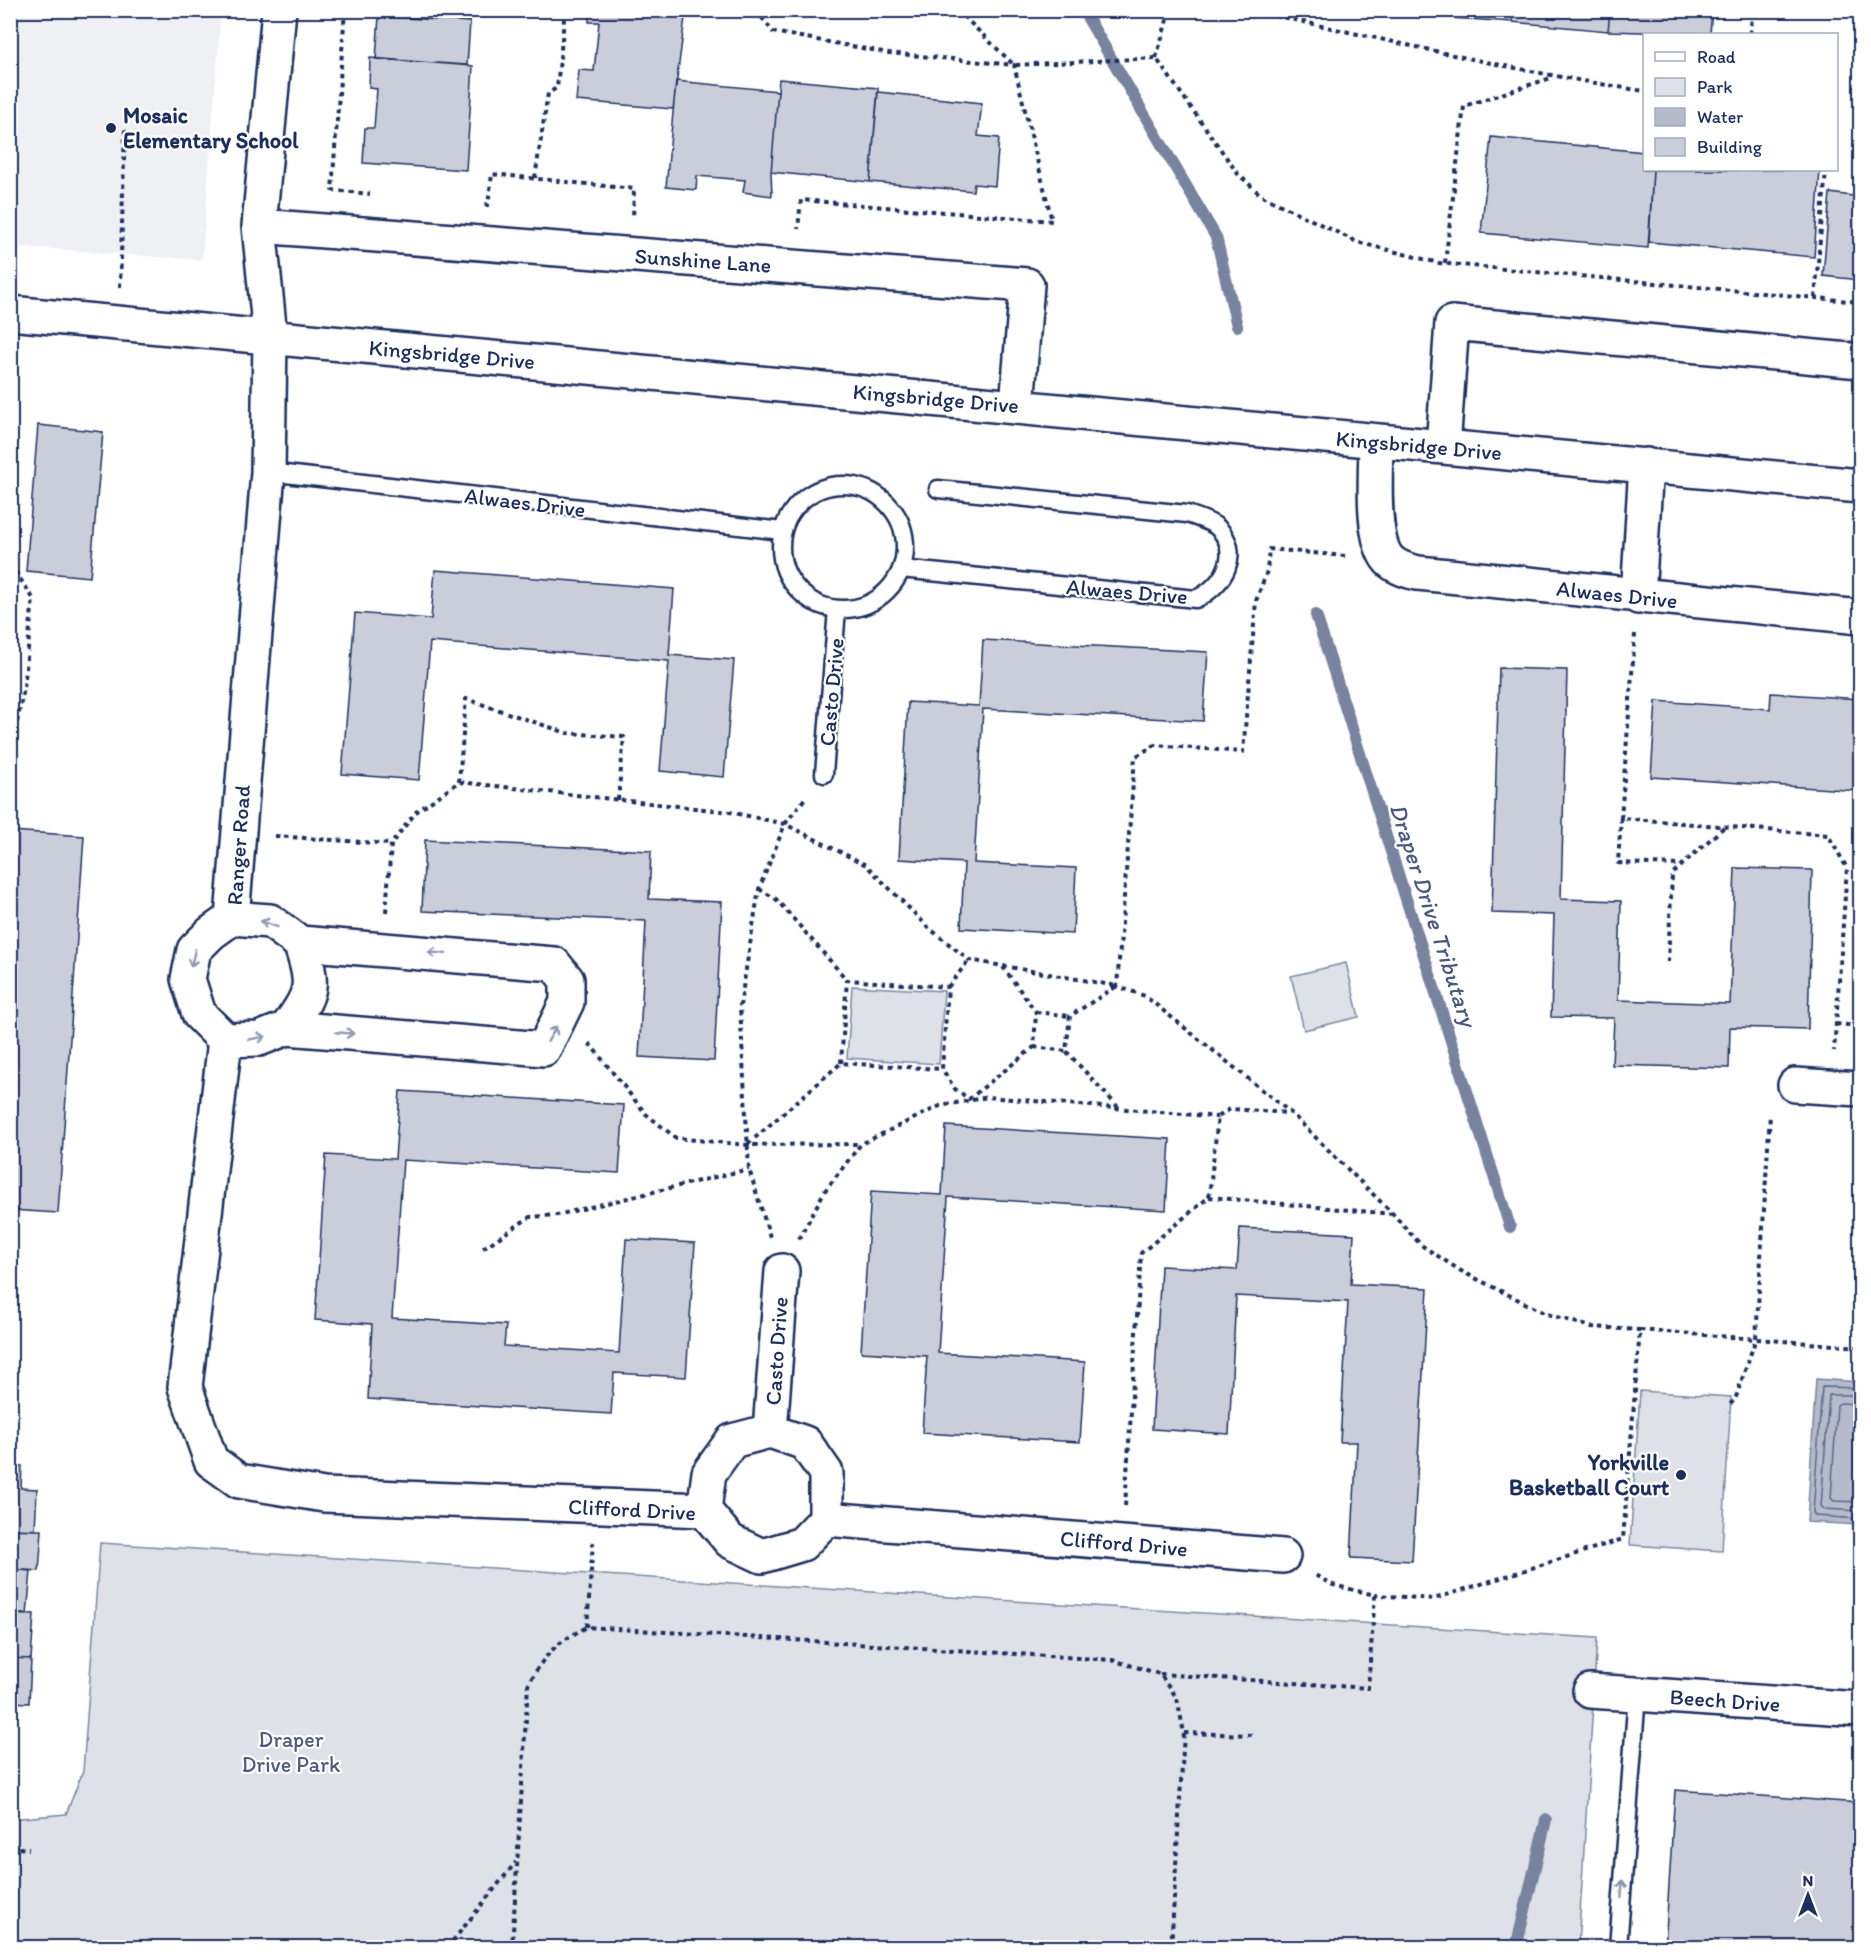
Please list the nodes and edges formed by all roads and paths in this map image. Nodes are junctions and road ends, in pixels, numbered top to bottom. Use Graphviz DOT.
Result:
graph roads {
  1 [pos="279,10"];
  2 [pos="345,10"];
  3 [pos="565,10"];
  4 [pos="756,10"];
  5 [pos="957,10"];
  6 [pos="1170,10"];
  7 [pos="1249,10"];
  8 [pos="1753,10"];
  9 [pos="1750,33"];
  10 [pos="1156,58"];
  11 [pos="1014,65"];
  12 [pos="1552,77"];
  13 [pos="1643,91"];
  14 [pos="125,129"];
  15 [pos="1826,171"];
  16 [pos="535,178"];
  17 [pos="377,194"];
  18 [pos="477,204"];
  19 [pos="644,222"];
  20 [pos="259,226"];
  21 [pos="797,237"];
  22 [pos="1445,263"];
  23 [pos="1815,298"];
  24 [pos="1860,302"];
  25 [pos="10,312"];
  26 [pos="119,322"];
  27 [pos="270,336"];
  28 [pos="1860,361"];
  29 [pos="1017,405"];
  30 [pos="1376,441"];
  31 [pos="1443,447"];
  32 [pos="1646,465"];
  33 [pos="268,472"];
  34 [pos="1860,486"];
  35 [pos="938,489"];
  36 [pos="782,531"];
  37 [pos="1389,560"];
  38 [pos="10,564"];
  39 [pos="901,569"];
  40 [pos="1638,597"];
  41 [pos="837,609"];
  42 [pos="1860,617"];
  43 [pos="10,756"];
  44 [pos="824,774"];
  45 [pos="459,782"];
  46 [pos="618,800"];
  47 [pos="1621,818"];
  48 [pos="785,824"];
  49 [pos="1725,826"];
  50 [pos="238,834"];
  51 [pos="391,844"];
  52 [pos="1682,865"];
  53 [pos="759,889"];
  54 [pos="232,918"];
  55 [pos="300,943"];
  56 [pos="384,948"];
  57 [pos="969,960"];
  58 [pos="1668,962"];
  59 [pos="1003,967"];
  60 [pos="847,980"];
  61 [pos="1117,986"];
  62 [pos="948,987"];
  63 [pos="1036,1012"];
  64 [pos="1070,1016"];
  65 [pos="559,1022"];
  66 [pos="1836,1024"];
  67 [pos="1860,1026"];
  68 [pos="287,1028"];
  69 [pos="225,1040"];
  70 [pos="1034,1047"];
  71 [pos="1066,1051"];
  72 [pos="841,1063"];
  73 [pos="942,1069"];
  74 [pos="1795,1085"];
  75 [pos="1846,1088"];
  76 [pos="969,1099"];
  77 [pos="1119,1108"];
  78 [pos="1291,1113"];
  79 [pos="1218,1117"];
  80 [pos="861,1144"];
  81 [pos="748,1145"];
  82 [pos="749,1169"];
  83 [pos="1209,1197"];
  84 [pos="1393,1214"];
  85 [pos="483,1248"];
  86 [pos="782,1272"];
  87 [pos="1640,1330"];
  88 [pos="1756,1338"];
  89 [pos="1860,1347"];
  90 [pos="1730,1404"];
  91 [pos="770,1431"];
  92 [pos="595,1506"];
  93 [pos="704,1510"];
  94 [pos="826,1519"];
  95 [pos="1123,1543"];
  96 [pos="1283,1556"];
  97 [pos="1375,1595"];
  98 [pos="587,1627"];
  99 [pos="1160,1674"];
  100 [pos="1590,1690"];
  101 [pos="1637,1694"];
  102 [pos="1860,1709"];
  103 [pos="1184,1733"];
  104 [pos="1255,1735"];
  105 [pos="10,1847"];
  106 [pos="29,1848"];
  107 [pos="517,1862"];
  108 [pos="447,1947"];
  109 [pos="512,1947"];
  110 [pos="1171,1947"];
  111 [pos="1618,1947"];
  1 -- 20 [label="street, Ranger Road"];
  2 -- 17 [label="path"];
  3 -- 16 [label="path"];
  4 -- 11 [label="path"];
  5 -- 11 [label="path"];
  6 -- 10 [label="path"];
  7 -- 12 [label="path"];
  8 -- 9 [label="path"];
  10 -- 11 [label="path"];
  10 -- 22 [label="path"];
  11 -- 21 [label="path"];
  12 -- 13 [label="path"];
  12 -- 22 [label="path"];
  14 -- 26 [label="path"];
  15 -- 23 [label="path"];
  16 -- 18 [label="path"];
  16 -- 19 [label="path"];
  20 -- 27 [label="street, Ranger Road"];
  20 -- 29 [label="street, Sunshine Lane"];
  22 -- 23 [label="path"];
  23 -- 24 [label="path"];
  25 -- 26 [label="street, Kingsbridge Drive"];
  26 -- 27 [label="street, Kingsbridge Drive"];
  27 -- 29 [label="street, Kingsbridge Drive"];
  27 -- 33 [label="street, Ranger Road"];
  28 -- 31 [label="street"];
  29 -- 30 [label="street, Kingsbridge Drive"];
  30 -- 31 [label="street, Kingsbridge Drive"];
  30 -- 37 [label="street"];
  31 -- 32 [label="street, Kingsbridge Drive"];
  32 -- 34 [label="street, Kingsbridge Drive"];
  32 -- 40 [label="street"];
  33 -- 36 [label="lane, Alwaes Drive"];
  33 -- 50 [label="street, Ranger Road"];
  35 -- 39 [label="lane, Alwaes Drive"];
  36 -- 39 [label="lane"];
  36 -- 41 [label="lane"];
  37 -- 40 [label="street, Alwaes Drive"];
  37 -- 61 [label="path"];
  38 -- 43 [label="path"];
  39 -- 41 [label="lane"];
  40 -- 42 [label="street, Alwaes Drive"];
  40 -- 47 [label="path"];
  41 -- 44 [label="lane, Casto Drive"];
  44 -- 48 [label="path"];
  45 -- 46 [label="path"];
  45 -- 46 [label="path"];
  45 -- 51 [label="path"];
  46 -- 48 [label="path"];
  47 -- 49 [label="path"];
  47 -- 52 [label="path"];
  48 -- 53 [label="path"];
  48 -- 57 [label="path"];
  49 -- 52 [label="path"];
  49 -- 66 [label="path"];
  50 -- 51 [label="path"];
  50 -- 54 [label="street, Ranger Road"];
  51 -- 56 [label="path"];
  52 -- 58 [label="path"];
  53 -- 60 [label="path"];
  53 -- 81 [label="path"];
  55 -- 54 [label="street, one-way"];
  54 -- 69 [label="street, Ranger Road, one-way"];
  55 -- 56 [label="street"];
  55 -- 68 [label="street"];
  65 -- 56 [label="street, one-way"];
  57 -- 59 [label="path"];
  57 -- 62 [label="path"];
  59 -- 61 [label="path"];
  59 -- 63 [label="path"];
  60 -- 62 [label="path"];
  60 -- 72 [label="path"];
  61 -- 64 [label="path"];
  61 -- 78 [label="path"];
  62 -- 73 [label="path"];
  63 -- 64 [label="path"];
  63 -- 70 [label="path"];
  64 -- 71 [label="path"];
  68 -- 65 [label="street, one-way"];
  65 -- 81 [label="path"];
  66 -- 67 [label="path"];
  66 -- 75 [label="path"];
  69 -- 68 [label="street, one-way"];
  69 -- 92 [label="street, Clifford Drive"];
  70 -- 71 [label="path"];
  70 -- 76 [label="path"];
  71 -- 77 [label="path"];
  72 -- 73 [label="path"];
  72 -- 81 [label="path"];
  73 -- 76 [label="path"];
  74 -- 75 [label="street"];
  74 -- 88 [label="path"];
  76 -- 77 [label="path"];
  76 -- 80 [label="path"];
  77 -- 79 [label="path"];
  78 -- 79 [label="path"];
  78 -- 84 [label="path"];
  79 -- 83 [label="path"];
  80 -- 81 [label="path"];
  80 -- 86 [label="path"];
  81 -- 82 [label="path"];
  82 -- 85 [label="path"];
  82 -- 86 [label="path"];
  83 -- 84 [label="path"];
  83 -- 95 [label="path"];
  84 -- 87 [label="path"];
  86 -- 91 [label="street, Casto Drive"];
  87 -- 88 [label="path"];
  87 -- 97 [label="path"];
  88 -- 89 [label="path"];
  88 -- 90 [label="path"];
  91 -- 93 [label="street, Casto Drive"];
  91 -- 94 [label="street, Casto Drive"];
  92 -- 93 [label="street, Clifford Drive"];
  92 -- 98 [label="path"];
  93 -- 94 [label="street, Clifford Drive"];
  94 -- 95 [label="street, Clifford Drive"];
  95 -- 96 [label="street, Clifford Drive"];
  96 -- 97 [label="path"];
  97 -- 99 [label="path"];
  98 -- 99 [label="path"];
  98 -- 107 [label="path"];
  99 -- 103 [label="path"];
  100 -- 101 [label="street, Beech Drive"];
  101 -- 102 [label="street, Beech Drive"];
  111 -- 101 [label="lane, one-way"];
  103 -- 104 [label="path"];
  103 -- 110 [label="path"];
  105 -- 106 [label="path"];
  107 -- 108 [label="path"];
  107 -- 109 [label="path"];
}
